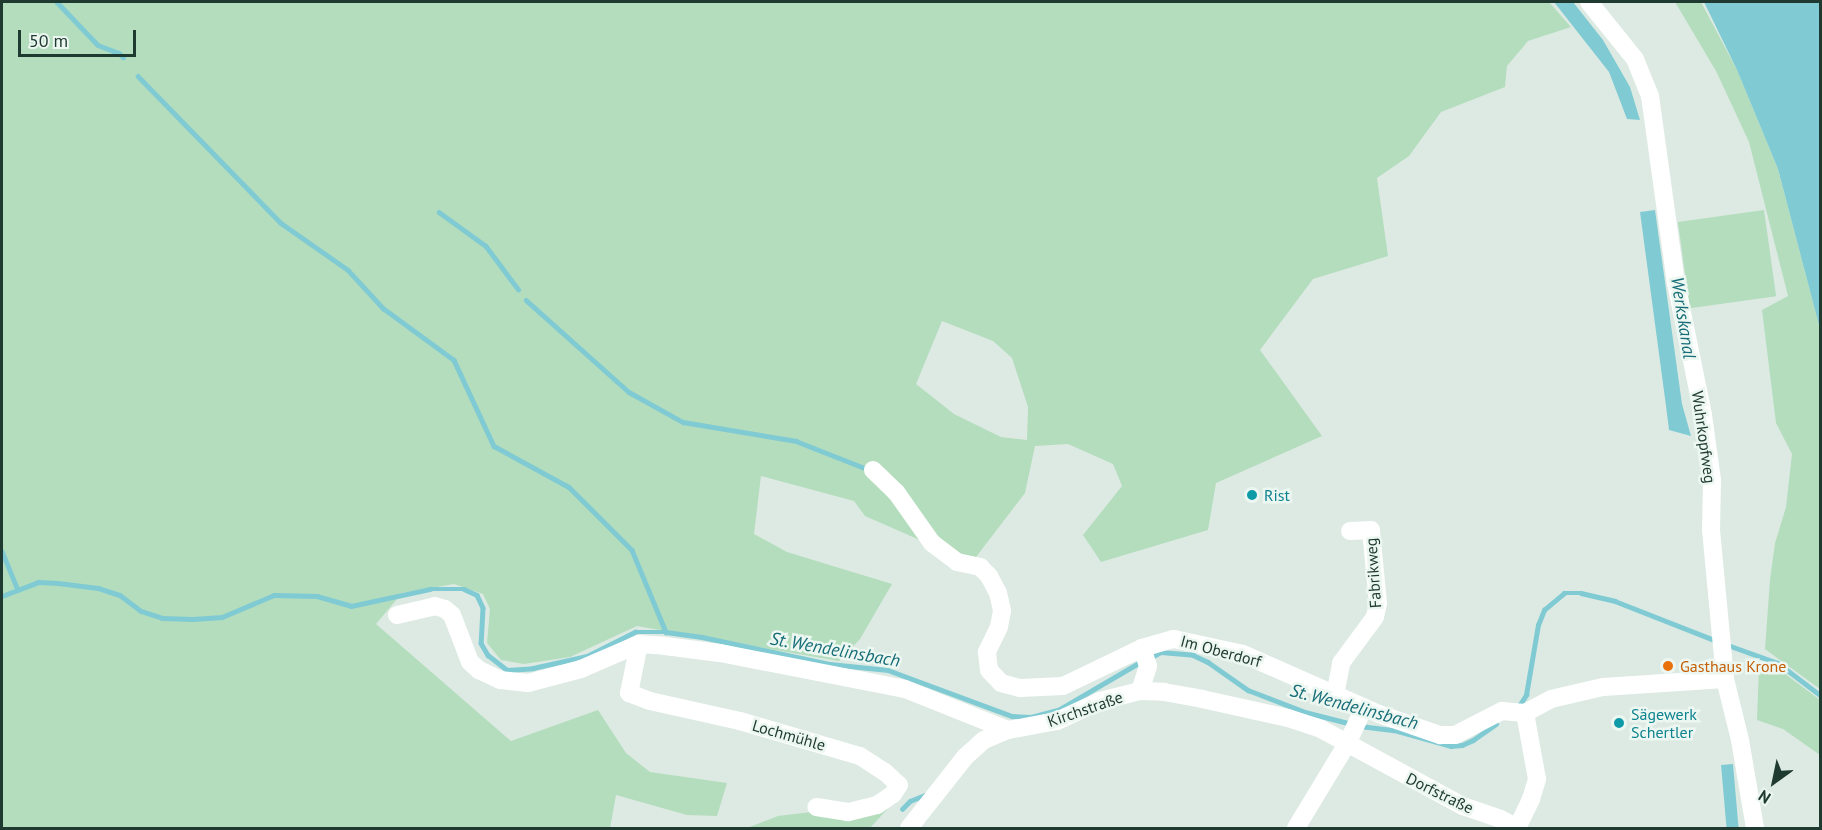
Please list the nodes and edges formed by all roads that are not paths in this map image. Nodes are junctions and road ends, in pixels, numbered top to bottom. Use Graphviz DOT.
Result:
graph roads {
  1 [pos="1589,2"];
  2 [pos="873,470"];
  3 [pos="1350,531"];
  4 [pos="398,615"];
  5 [pos="639,644"];
  6 [pos="1145,656"];
  7 [pos="1725,679"];
  8 [pos="1140,691"];
  9 [pos="1335,695"];
  10 [pos="1363,711"];
  11 [pos="1518,711"];
  12 [pos="1008,730"];
  13 [pos="1350,739"];
  14 [pos="1396,771"];
  15 [pos="816,807"];
  16 [pos="909,828"];
  17 [pos="1296,828"];
  18 [pos="1517,828"];
  19 [pos="1755,828"];
  1 -- 7 [label="street, Wuhrkopfweg"];
  2 -- 6 [label="street, Im Oberdorf"];
  3 -- 9 [label="street, Fabrikweg"];
  4 -- 5 [label="street"];
  5 -- 12 [label="street"];
  5 -- 15 [label="street, Lochmühle"];
  6 -- 8 [label="street"];
  6 -- 9 [label="street, Im Oberdorf"];
  7 -- 11 [label="street, Im Oberdorf"];
  7 -- 19 [label="street, Wuhrkopfweg"];
  8 -- 12 [label="street, Kirchstraße"];
  8 -- 13 [label="street, Kirchstraße"];
  9 -- 10 [label="street, Im Oberdorf"];
  10 -- 11 [label="street, Im Oberdorf"];
  10 -- 13 [label="street"];
  11 -- 18 [label="street"];
  12 -- 16 [label="street, Kirchstraße"];
  13 -- 14 [label="street, Kirchstraße"];
  13 -- 17 [label="street"];
  14 -- 18 [label="street, Dorfstraße"];
}
